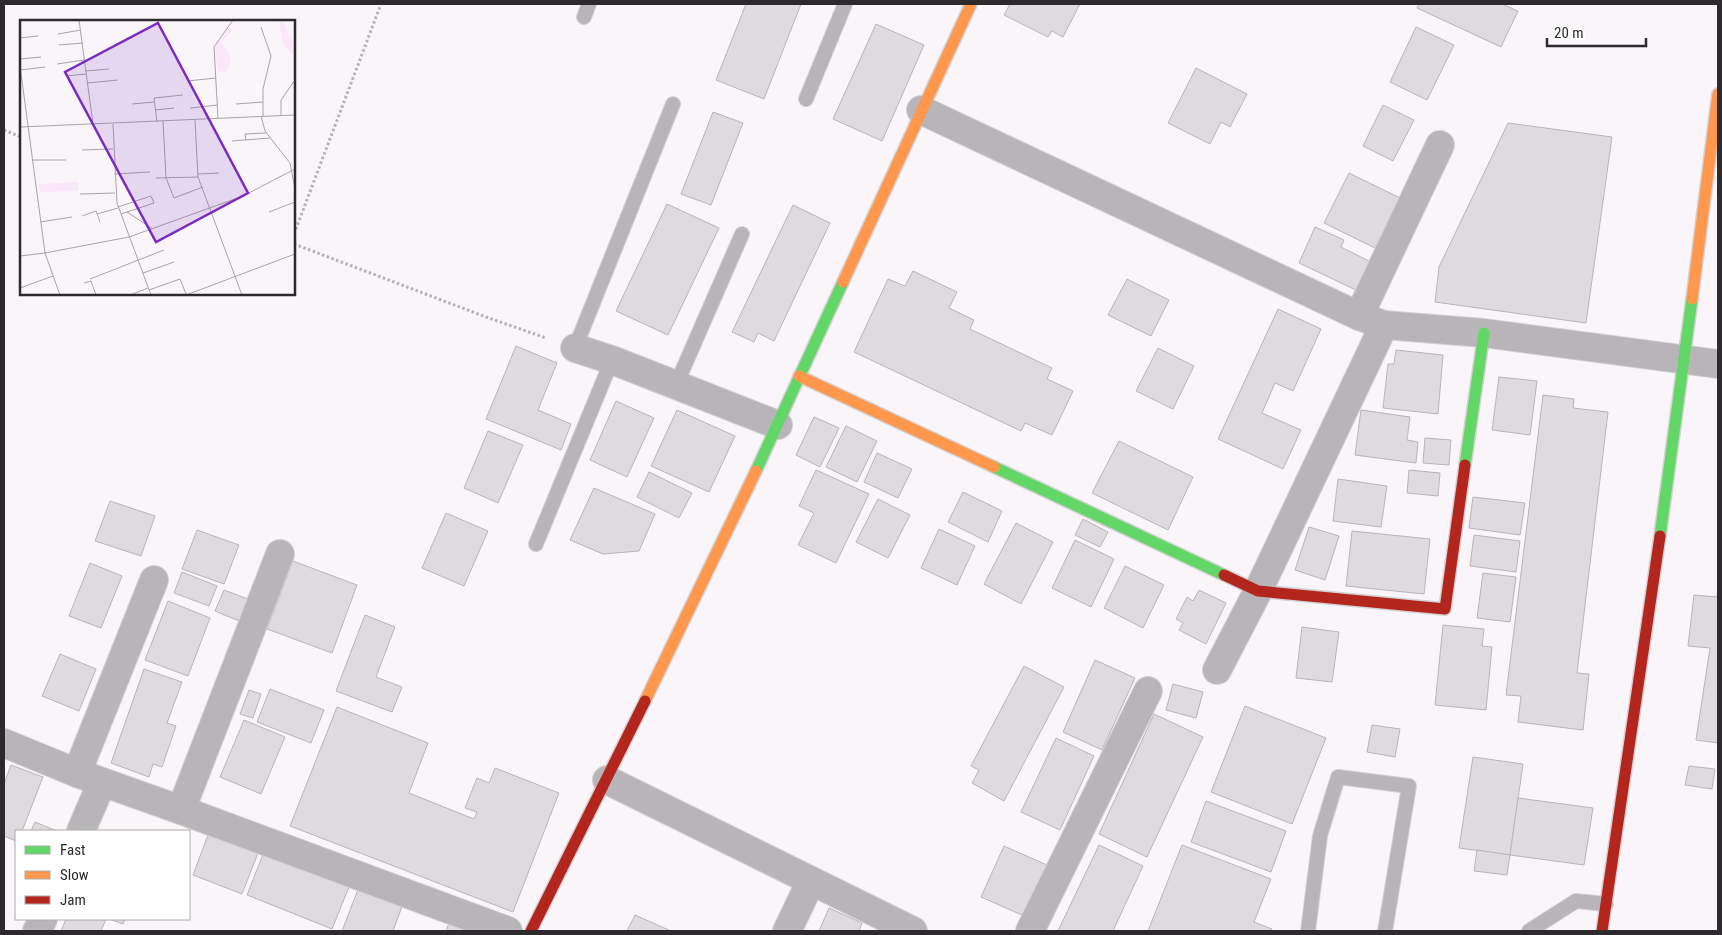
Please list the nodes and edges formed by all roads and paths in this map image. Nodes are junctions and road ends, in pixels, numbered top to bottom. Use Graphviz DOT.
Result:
graph roads {
  1 [pos="381,4"];
  2 [pos="845,4"];
  3 [pos="971,4"];
  4 [pos="1718,94"];
  5 [pos="806,99"];
  6 [pos="673,104"];
  7 [pos="922,110"];
  8 [pos="4,130"];
  9 [pos="20,137"];
  10 [pos="1440,145"];
  11 [pos="295,231"];
  12 [pos="742,234"];
  13 [pos="295,244"];
  14 [pos="1372,321"];
  15 [pos="1484,333"];
  16 [pos="575,348"];
  17 [pos="612,360"];
  18 [pos="1684,360"];
  19 [pos="1718,364"];
  20 [pos="799,376"];
  21 [pos="676,385"];
  22 [pos="778,425"];
  23 [pos="536,544"];
  24 [pos="280,554"];
  25 [pos="154,580"];
  26 [pos="1258,591"];
  27 [pos="1217,670"];
  28 [pos="1148,691"];
  29 [pos="4,743"];
  30 [pos="77,773"];
  31 [pos="607,780"];
  32 [pos="102,782"];
  33 [pos="181,810"];
  34 [pos="81,830"];
  35 [pos="811,881"];
  36 [pos="1606,904"];
  37 [pos="508,931"];
  38 [pos="531,931"];
  39 [pos="787,931"];
  40 [pos="913,931"];
  41 [pos="1030,931"];
  42 [pos="1308,931"];
  43 [pos="1384,931"];
  44 [pos="1529,931"];
  45 [pos="1602,931"];
  1 -- 11 [label="path"];
  2 -- 5 [label="lane"];
  3 -- 7 [label="street"];
  4 -- 18 [label="street"];
  6 -- 16 [label="lane"];
  7 -- 14 [label="street"];
  7 -- 20 [label="street"];
  8 -- 9 [label="path"];
  10 -- 14 [label="street"];
  12 -- 21 [label="lane"];
  13 -- 16 [label="path"];
  14 -- 15 [label="street"];
  14 -- 26 [label="street"];
  15 -- 18 [label="street"];
  15 -- 26 [label="street"];
  16 -- 17 [label="street"];
  17 -- 21 [label="street"];
  17 -- 23 [label="lane"];
  18 -- 19 [label="street"];
  18 -- 36 [label="street"];
  20 -- 22 [label="street"];
  20 -- 26 [label="street"];
  21 -- 22 [label="street"];
  22 -- 31 [label="street"];
  24 -- 33 [label="street"];
  25 -- 30 [label="street"];
  26 -- 27 [label="street"];
  28 -- 41 [label="street"];
  29 -- 30 [label="street"];
  30 -- 32 [label="street"];
  31 -- 35 [label="street"];
  31 -- 38 [label="street"];
  32 -- 33 [label="street"];
  32 -- 34 [label="street"];
  33 -- 37 [label="street"];
  35 -- 39 [label="street"];
  35 -- 40 [label="street"];
  36 -- 44 [label="lane"];
  36 -- 45 [label="street"];
  42 -- 43 [label="lane"];
}
